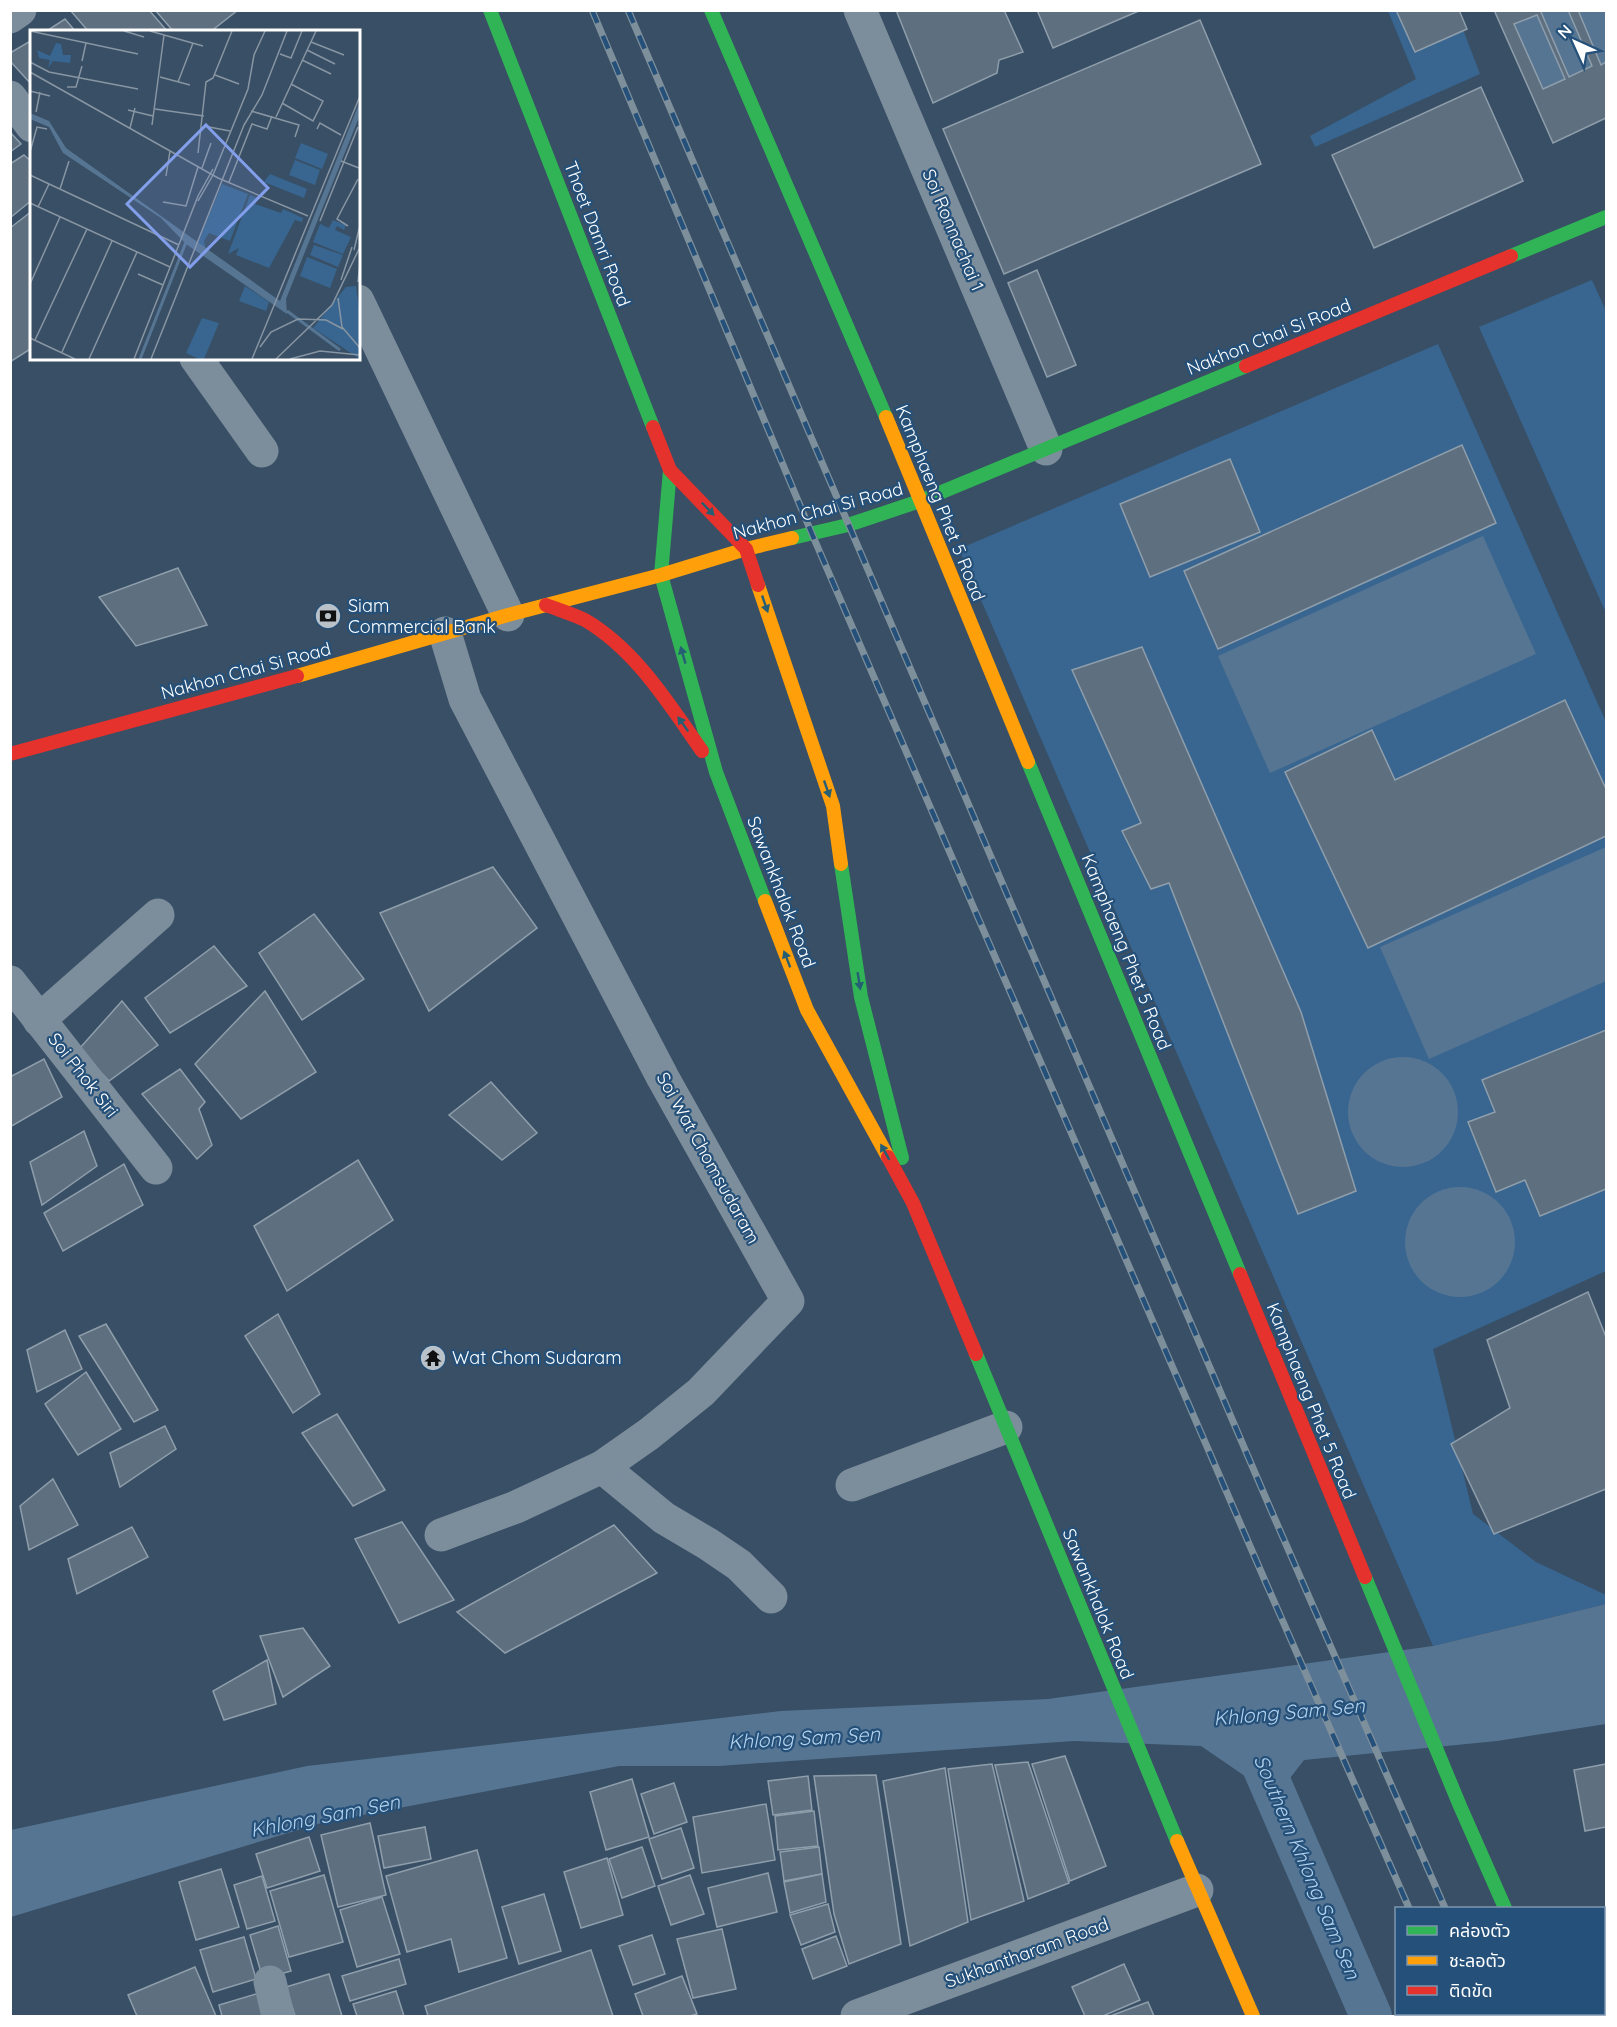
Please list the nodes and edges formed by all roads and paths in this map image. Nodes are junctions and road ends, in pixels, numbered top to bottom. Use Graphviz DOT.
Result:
graph roads {
  1 [pos="20,10"];
  2 [pos="490,10"];
  3 [pos="711,10"];
  4 [pos="860,10"];
  5 [pos="10,16"];
  6 [pos="10,97"];
  7 [pos="30,123"];
  8 [pos="1606,217"];
  9 [pos="360,306"];
  10 [pos="197,360"];
  11 [pos="1046,449"];
  12 [pos="262,451"];
  13 [pos="670,470"];
  14 [pos="920,501"];
  15 [pos="746,549"];
  16 [pos="661,575"];
  17 [pos="546,605"];
  18 [pos="508,615"];
  19 [pos="445,633"];
  20 [pos="10,754"];
  21 [pos="716,772"];
  22 [pos="158,915"];
  23 [pos="10,982"];
  24 [pos="39,1020"];
  25 [pos="156,1168"];
  26 [pos="913,1203"];
  27 [pos="1006,1427"];
  28 [pos="602,1467"];
  29 [pos="852,1485"];
  30 [pos="441,1535"];
  31 [pos="771,1597"];
  32 [pos="1197,1890"];
  33 [pos="1505,1907"];
  34 [pos="270,1982"];
  35 [pos="278,2016"];
  36 [pos="857,2016"];
  37 [pos="1253,2016"];
  1 -- 5 [label="street"];
  2 -- 13 [label="street, Thoet Damri Road"];
  3 -- 14 [label="street, Kamphaeng Phet 5 Road"];
  4 -- 11 [label="street, Soi Ronnachai 1"];
  6 -- 7 [label="street"];
  8 -- 11 [label="street, Nakhon Chai Si Road"];
  9 -- 18 [label="street"];
  10 -- 12 [label="street"];
  11 -- 14 [label="street, Nakhon Chai Si Road"];
  13 -- 15 [label="street, Thoet Damri Road, one-way"];
  13 -- 16 [label="street, Thoet Damri Road"];
  14 -- 15 [label="street, Nakhon Chai Si Road"];
  14 -- 33 [label="street, Kamphaeng Phet 5 Road"];
  15 -- 16 [label="street, Nakhon Chai Si Road"];
  15 -- 26 [label="street, Sawankhalok Road, one-way"];
  16 -- 17 [label="street, Nakhon Chai Si Road"];
  21 -- 16 [label="street, Sawankhalok Road, one-way"];
  17 -- 18 [label="street, Nakhon Chai Si Road"];
  21 -- 17 [label="street, one-way"];
  18 -- 19 [label="street, Nakhon Chai Si Road"];
  19 -- 20 [label="street, Nakhon Chai Si Road"];
  19 -- 28 [label="street, Soi Wat Chomsudaram"];
  26 -- 21 [label="street, Sawankhalok Road, one-way"];
  22 -- 24 [label="street"];
  23 -- 24 [label="street, Soi Phok Siri"];
  24 -- 25 [label="street, Soi Phok Siri"];
  26 -- 27 [label="street, Sawankhalok Road"];
  27 -- 29 [label="street"];
  27 -- 32 [label="street, Sawankhalok Road"];
  28 -- 30 [label="street, Soi Wat Chomsudaram"];
  28 -- 31 [label="street"];
  32 -- 36 [label="street, Sukhantharam Road"];
  32 -- 37 [label="street, Sawankhalok Road"];
  34 -- 35 [label="street"];
}
